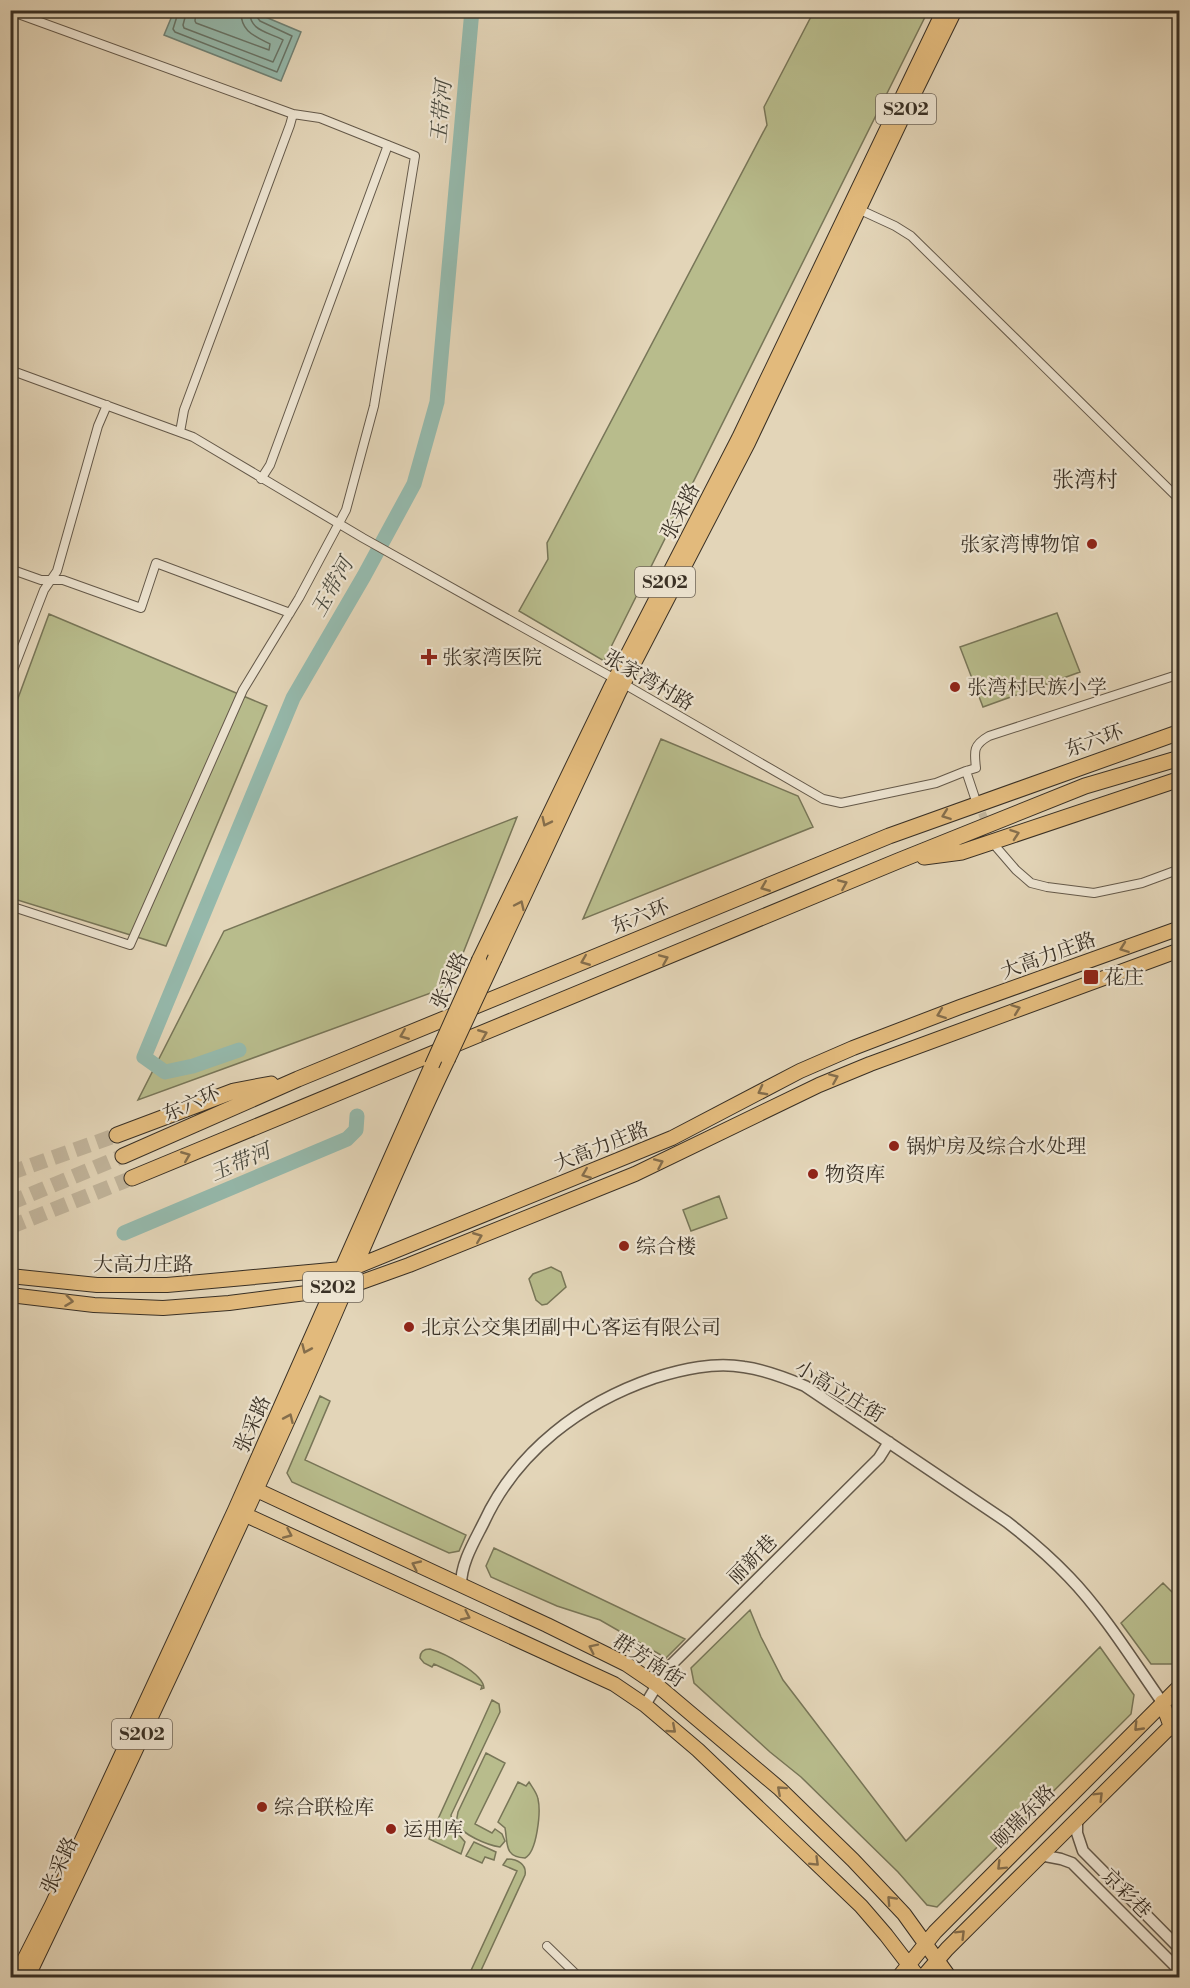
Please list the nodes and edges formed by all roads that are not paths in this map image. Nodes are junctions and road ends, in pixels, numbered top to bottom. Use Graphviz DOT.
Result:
graph roads {
  1 [pos="944,10"];
  2 [pos="955,10"];
  3 [pos="10,11"];
  4 [pos="293,114"];
  5 [pos="388,145"];
  6 [pos="855,207"];
  7 [pos="10,370"];
  8 [pos="106,405"];
  9 [pos="180,432"];
  10 [pos="261,479"];
  11 [pos="1179,500"];
  12 [pos="339,524"];
  13 [pos="10,569"];
  14 [pos="51,580"];
  15 [pos="290,613"];
  16 [pos="1179,675"];
  17 [pos="10,678"];
  18 [pos="619,682"];
  19 [pos="1179,721"];
  20 [pos="1179,732"];
  21 [pos="1179,758"];
  22 [pos="966,771"];
  23 [pos="1179,778"];
  24 [pos="997,796"];
  25 [pos="975,798"];
  26 [pos="997,848"];
  27 [pos="898,861"];
  28 [pos="1179,869"];
  29 [pos="10,906"];
  30 [pos="1179,928"];
  31 [pos="1179,950"];
  32 [pos="298,1079"];
  33 [pos="117,1135"];
  34 [pos="123,1156"];
  35 [pos="132,1178"];
  36 [pos="400,1248"];
  37 [pos="409,1265"];
  38 [pos="347,1269"];
  39 [pos="10,1276"];
  40 [pos="339,1289"];
  41 [pos="10,1295"];
  42 [pos="889,1442"];
  43 [pos="251,1488"];
  44 [pos="239,1512"];
  45 [pos="461,1585"];
  46 [pos="657,1684"];
  47 [pos="1179,1686"];
  48 [pos="1162,1702"];
  49 [pos="645,1705"];
  50 [pos="1179,1711"];
  51 [pos="1176,1725"];
  52 [pos="1077,1818"];
  53 [pos="1040,1855"];
  54 [pos="925,1944"];
  55 [pos="547,1946"];
  56 [pos="1179,1949"];
  57 [pos="937,1961"];
  58 [pos="909,1964"];
  59 [pos="1179,1971"];
  60 [pos="15,1977"];
  61 [pos="27,1977"];
  62 [pos="580,1977"];
  63 [pos="898,1977"];
  64 [pos="921,1977"];
  65 [pos="950,1977"];
  1 -- 6 [label="main road, 张采路 / S202"];
  2 -- 6 [label="main road, 张采路 / S202"];
  3 -- 4 [label="street"];
  4 -- 5 [label="street"];
  4 -- 9 [label="street"];
  5 -- 10 [label="street"];
  5 -- 12 [label="street"];
  6 -- 11 [label="street"];
  6 -- 18 [label="main road, 张采路 / S202"];
  7 -- 8 [label="street, 张家湾村路"];
  8 -- 9 [label="street, 张家湾村路"];
  8 -- 14 [label="street"];
  9 -- 10 [label="street, 张家湾村路"];
  10 -- 12 [label="street, 张家湾村路"];
  12 -- 15 [label="street"];
  12 -- 18 [label="street, 张家湾村路"];
  13 -- 14 [label="street"];
  14 -- 15 [label="street"];
  14 -- 17 [label="street"];
  15 -- 29 [label="street"];
  16 -- 22 [label="street"];
  18 -- 22 [label="street, 张家湾村路"];
  38 -- 18 [label="main road, 张采路 / S202, one-way, bridge"];
  18 -- 38 [label="main road, 张采路 / S202, one-way, bridge"];
  19 -- 24 [label="highway"];
  20 -- 24 [label="highway, 东六环"];
  21 -- 27 [label="highway, 东六环"];
  22 -- 25 [label="street"];
  27 -- 23 [label="highway, one-way"];
  24 -- 32 [label="highway, 东六环, one-way"];
  26 -- 28 [label="street"];
  35 -- 27 [label="highway, 东六环, one-way"];
  30 -- 36 [label="main road, 大高力庄路, one-way"];
  37 -- 31 [label="main road, 大高力庄路, one-way"];
  32 -- 33 [label="highway"];
  32 -- 34 [label="highway, 东六环"];
  36 -- 37 [label="main road"];
  36 -- 38 [label="main road, 大高力庄路"];
  37 -- 40 [label="main road, 大高力庄路"];
  38 -- 39 [label="main road, 大高力庄路"];
  38 -- 40 [label="main road, 张采路 / S202"];
  41 -- 40 [label="main road, 大高力庄路, one-way"];
  40 -- 43 [label="main road, 张采路 / S202"];
  42 -- 45 [label="street, 小高立庄街"];
  42 -- 46 [label="street, 丽新巷"];
  42 -- 48 [label="street, 小高立庄街"];
  43 -- 44 [label="main road, 张采路 / S202"];
  45 -- 43 [label="main road, 群芳南街, one-way"];
  44 -- 49 [label="main road, 群芳南街, one-way"];
  44 -- 60 [label="main road, 张采路 / S202"];
  44 -- 61 [label="main road, 张采路 / S202"];
  46 -- 45 [label="main road, 群芳南街, one-way"];
  46 -- 49 [label="street, 丽新巷"];
  54 -- 46 [label="main road, 群芳南街, one-way"];
  47 -- 48 [label="main road, 颐瑞东路"];
  48 -- 50 [label="main road"];
  48 -- 51 [label="main road"];
  48 -- 54 [label="main road, 颐瑞东路, one-way"];
  49 -- 58 [label="main road, 群芳南街, one-way"];
  52 -- 51 [label="main road, 颐瑞东路, one-way"];
  52 -- 53 [label="main road, 颐瑞东路"];
  52 -- 56 [label="street, 京彩巷"];
  57 -- 53 [label="main road, 颐瑞东路, one-way"];
  53 -- 59 [label="street, 京彩巷"];
  54 -- 57 [label="main road, 群芳南街"];
  54 -- 58 [label="main road, 颐瑞东路"];
  55 -- 62 [label="street"];
  57 -- 64 [label="main road, 颐瑞东路"];
  57 -- 65 [label="main road, 群芳南街"];
  58 -- 63 [label="main road, 颐瑞东路"];
  58 -- 64 [label="main road, 群芳南街"];
}
